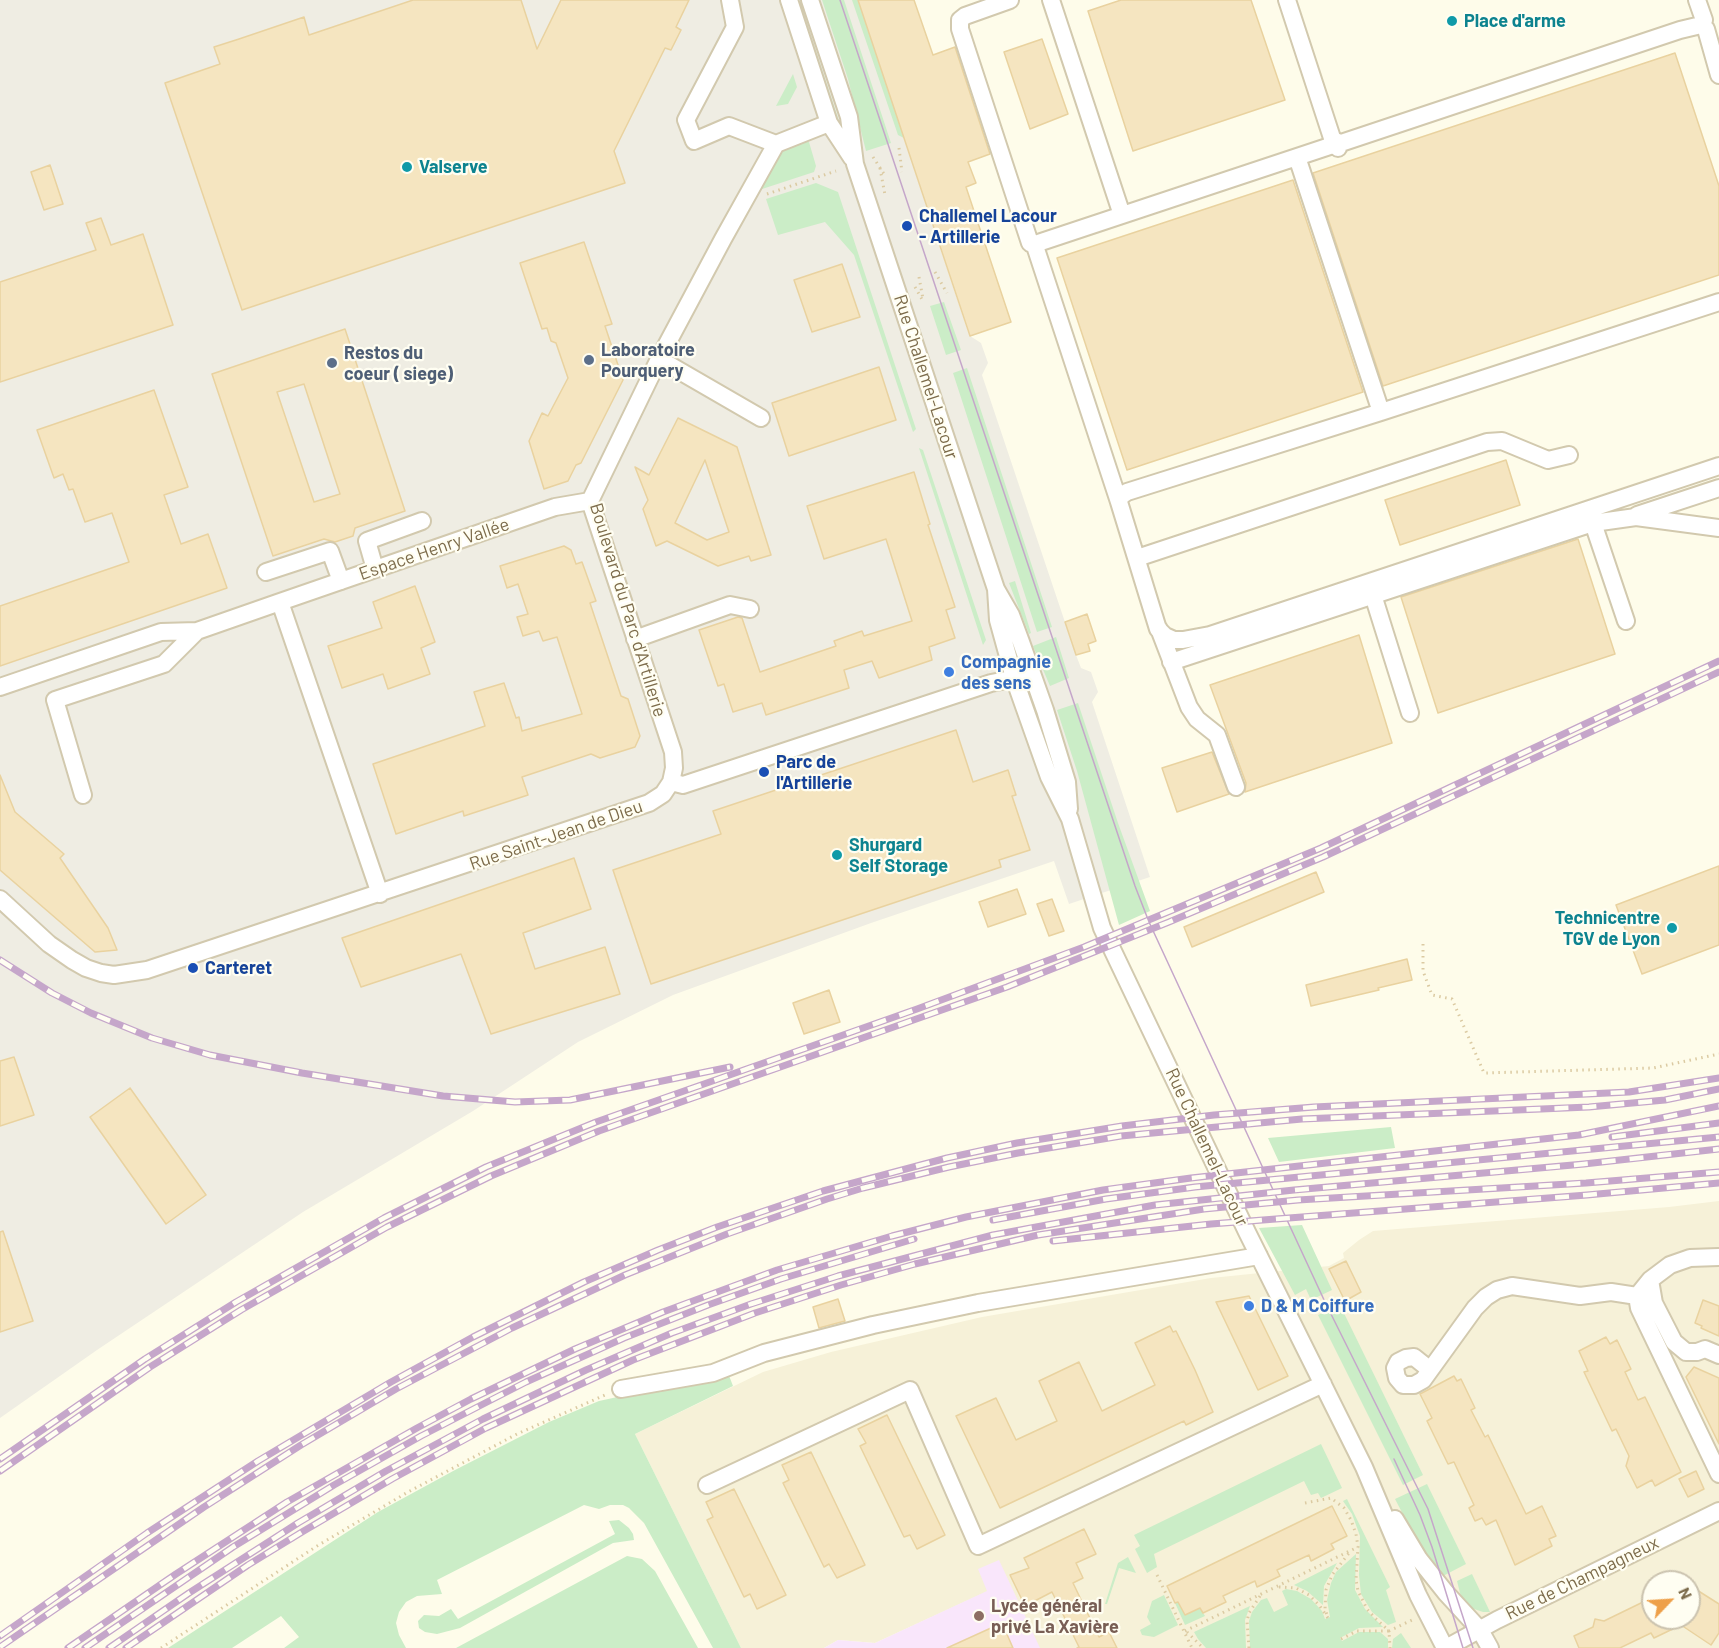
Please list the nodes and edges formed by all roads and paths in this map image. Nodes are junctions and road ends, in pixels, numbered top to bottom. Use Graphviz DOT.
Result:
graph roads {
  1 [pos="730,0"];
  2 [pos="789,0"];
  3 [pos="810,0"];
  4 [pos="1010,0"];
  5 [pos="1050,0"];
  6 [pos="1287,0"];
  7 [pos="1697,0"];
  8 [pos="1708,25"];
  9 [pos="1719,75"];
  10 [pos="829,123"];
  11 [pos="776,144"];
  12 [pos="1334,144"];
  13 [pos="899,148"];
  14 [pos="873,157"];
  15 [pos="1297,157"];
  16 [pos="855,164"];
  17 [pos="836,171"];
  18 [pos="902,172"];
  19 [pos="886,177"];
  20 [pos="743,202"];
  21 [pos="1122,215"];
  22 [pos="1034,244"];
  23 [pos="935,272"];
  24 [pos="919,277"];
  25 [pos="947,293"];
  26 [pos="1719,302"];
  27 [pos="916,304"];
  28 [pos="659,359"];
  29 [pos="1381,412"];
  30 [pos="761,418"];
  31 [pos="1569,454"];
  32 [pos="1719,466"];
  33 [pos="1719,488"];
  34 [pos="590,501"];
  35 [pos="1119,502"];
  36 [pos="1631,517"];
  37 [pos="422,521"];
  38 [pos="1593,523"];
  39 [pos="1719,528"];
  40 [pos="1137,558"];
  41 [pos="375,569"];
  42 [pos="266,572"];
  43 [pos="341,581"];
  44 [pos="996,590"];
  45 [pos="1373,595"];
  46 [pos="280,602"];
  47 [pos="750,609"];
  48 [pos="1626,621"];
  49 [pos="1158,629"];
  50 [pos="197,630"];
  51 [pos="635,639"];
  52 [pos="1171,662"];
  53 [pos="1032,675"];
  54 [pos="1014,678"];
  55 [pos="0,687"];
  56 [pos="1410,713"];
  57 [pos="671,782"];
  58 [pos="1236,787"];
  59 [pos="83,795"];
  60 [pos="1070,819"];
  61 [pos="380,894"];
  62 [pos="0,899"];
  63 [pos="1423,944"];
  64 [pos="1719,1054"];
  65 [pos="1259,1256"];
  66 [pos="1719,1257"];
  67 [pos="1650,1280"];
  68 [pos="1637,1296"];
  69 [pos="1719,1355"];
  70 [pos="1424,1365"];
  71 [pos="1323,1384"];
  72 [pos="621,1389"];
  73 [pos="1364,1467"];
  74 [pos="1719,1474"];
  75 [pos="706,1485"];
  76 [pos="1305,1503"];
  77 [pos="1719,1511"];
  78 [pos="1358,1547"];
  79 [pos="1350,1551"];
  80 [pos="1157,1575"];
  81 [pos="1277,1587"];
  82 [pos="1261,1594"];
  83 [pos="1412,1620"];
  84 [pos="1480,1630"];
  85 [pos="1185,1631"];
  86 [pos="1389,1631"];
  87 [pos="1341,1639"];
  88 [pos="161,1648"];
  89 [pos="1192,1648"];
  90 [pos="1203,1648"];
  91 [pos="1248,1648"];
  92 [pos="1390,1648"];
  93 [pos="1445,1648"];
  94 [pos="1490,1648"];
  1 -- 11 [label="street"];
  2 -- 10 [label="street, Rue Challemel-Lacour"];
  3 -- 16 [label="street, Rue Challemel-Lacour"];
  4 -- 22 [label="street"];
  5 -- 21 [label="street"];
  6 -- 12 [label="street"];
  7 -- 8 [label="street"];
  8 -- 9 [label="street"];
  8 -- 12 [label="street"];
  10 -- 11 [label="street"];
  10 -- 16 [label="street, Rue Challemel-Lacour"];
  11 -- 20 [label="street, Boulevard du Parc d'Artillerie"];
  12 -- 15 [label="street"];
  13 -- 18 [label="path"];
  14 -- 19 [label="path"];
  15 -- 21 [label="street"];
  15 -- 29 [label="street"];
  16 -- 44 [label="street, Rue Challemel-Lacour"];
  17 -- 20 [label="path"];
  20 -- 28 [label="street, Boulevard du Parc d'Artillerie"];
  21 -- 22 [label="street"];
  22 -- 35 [label="street"];
  23 -- 25 [label="path"];
  24 -- 27 [label="path"];
  26 -- 29 [label="street"];
  28 -- 30 [label="street"];
  28 -- 34 [label="street, Boulevard du Parc d'Artillerie"];
  29 -- 35 [label="street"];
  31 -- 40 [label="street"];
  32 -- 49 [label="street"];
  33 -- 36 [label="street"];
  34 -- 41 [label="street, Espace Henry Vallée"];
  34 -- 51 [label="street, Boulevard du Parc d'Artillerie"];
  35 -- 40 [label="street"];
  36 -- 38 [label="street"];
  36 -- 39 [label="street"];
  37 -- 41 [label="street"];
  38 -- 45 [label="street"];
  38 -- 48 [label="street"];
  40 -- 49 [label="street"];
  41 -- 43 [label="street, Espace Henry Vallée"];
  42 -- 43 [label="street"];
  43 -- 46 [label="street, Espace Henry Vallée"];
  44 -- 53 [label="street, Rue Challemel-Lacour"];
  44 -- 54 [label="street, Rue Challemel-Lacour"];
  45 -- 52 [label="street"];
  45 -- 56 [label="street"];
  46 -- 50 [label="street, Espace Henry Vallée"];
  46 -- 61 [label="street"];
  47 -- 51 [label="street"];
  49 -- 52 [label="street"];
  50 -- 55 [label="street, Espace Henry Vallée"];
  50 -- 59 [label="street"];
  51 -- 57 [label="street, Boulevard du Parc d'Artillerie"];
  52 -- 58 [label="street"];
  53 -- 54 [label="street"];
  53 -- 60 [label="street, Rue Challemel-Lacour"];
  54 -- 57 [label="street"];
  54 -- 60 [label="street, Rue Challemel-Lacour"];
  57 -- 61 [label="street, Rue Saint-Jean de Dieu"];
  60 -- 65 [label="street, Rue Challemel-Lacour"];
  61 -- 62 [label="street, Rue Saint-Jean de Dieu"];
  63 -- 64 [label="path"];
  65 -- 71 [label="street, Rue Challemel-Lacour"];
  65 -- 72 [label="street"];
  66 -- 67 [label="street"];
  67 -- 68 [label="street"];
  67 -- 69 [label="street"];
  68 -- 70 [label="street"];
  68 -- 74 [label="street"];
  71 -- 73 [label="street, Rue Challemel-Lacour"];
  71 -- 75 [label="street"];
  72 -- 88 [label="path"];
  73 -- 84 [label="street, Rue Challemel-Lacour"];
  73 -- 93 [label="street, Rue Challemel-Lacour"];
  76 -- 78 [label="path"];
  77 -- 84 [label="street, Rue de Champagneux"];
  78 -- 79 [label="path"];
  78 -- 86 [label="path"];
  79 -- 81 [label="path"];
  79 -- 81 [label="path"];
  80 -- 85 [label="path"];
  81 -- 82 [label="path"];
  82 -- 85 [label="path"];
  82 -- 91 [label="path"];
  83 -- 86 [label="path"];
  84 -- 93 [label="street, Rue de Champagneux"];
  84 -- 94 [label="street, Rue Challemel-Lacour"];
  85 -- 89 [label="path"];
  85 -- 90 [label="path"];
  86 -- 87 [label="path"];
  86 -- 92 [label="path"];
}
